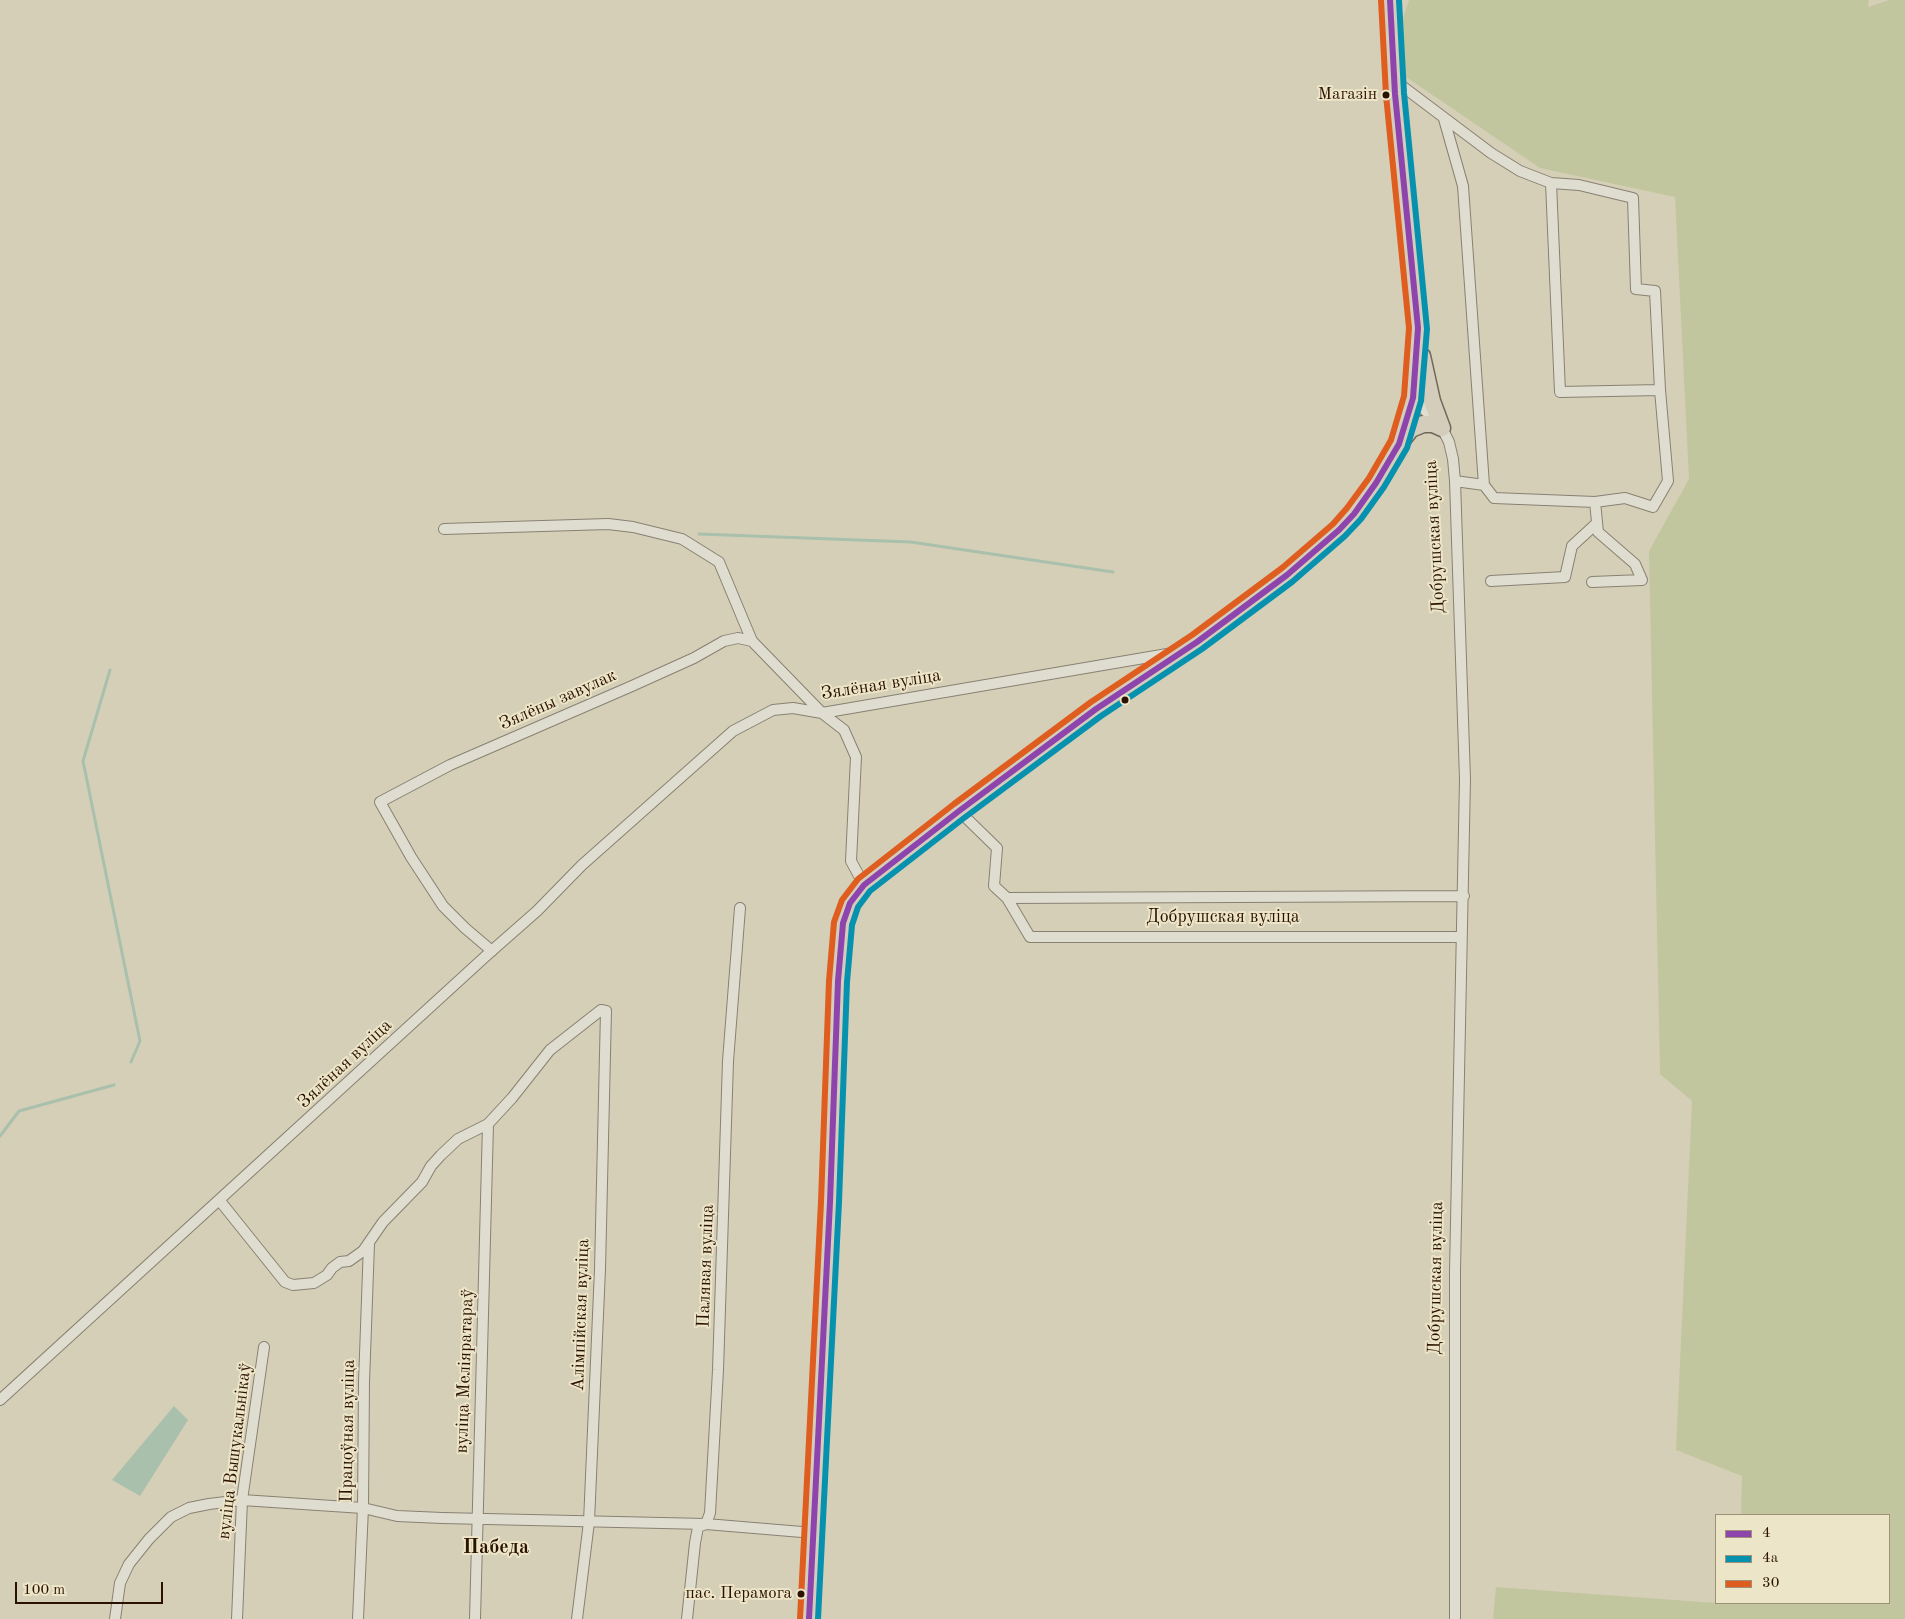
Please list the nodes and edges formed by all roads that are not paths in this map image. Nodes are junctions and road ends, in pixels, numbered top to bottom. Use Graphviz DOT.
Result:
graph roads {
  1 [pos="1390,0"];
  2 [pos="1394,80"];
  3 [pos="1444,119"];
  4 [pos="1551,182"];
  5 [pos="1418,328"];
  6 [pos="1660,390"];
  7 [pos="1413,398"];
  8 [pos="1442,428"];
  9 [pos="1399,444"];
  10 [pos="1455,481"];
  11 [pos="1484,485"];
  12 [pos="1595,502"];
  13 [pos="1597,523"];
  14 [pos="444,529"];
  15 [pos="1491,581"];
  16 [pos="1592,582"];
  17 [pos="752,641"];
  18 [pos="1183,652"];
  19 [pos="822,714"];
  20 [pos="959,811"];
  21 [pos="864,885"];
  22 [pos="1464,896"];
  23 [pos="1007,898"];
  24 [pos="740,908"];
  25 [pos="1461,937"];
  26 [pos="492,951"];
  27 [pos="488,1124"];
  28 [pos="220,1201"];
  29 [pos="369,1244"];
  30 [pos="264,1347"];
  31 [pos="0,1400"];
  32 [pos="242,1500"];
  33 [pos="363,1508"];
  34 [pos="477,1520"];
  35 [pos="589,1522"];
  36 [pos="706,1524"];
  37 [pos="814,1533"];
  38 [pos="115,1619"];
  39 [pos="237,1619"];
  40 [pos="358,1619"];
  41 [pos="475,1619"];
  42 [pos="577,1619"];
  43 [pos="687,1619"];
  44 [pos="809,1619"];
  45 [pos="1454,1619"];
  1 -- 2 [label="main road"];
  2 -- 3 [label="street"];
  2 -- 5 [label="main road"];
  3 -- 4 [label="street"];
  3 -- 11 [label="street"];
  4 -- 6 [label="street"];
  4 -- 6 [label="street"];
  5 -- 7 [label="main road"];
  5 -- 8 [label="main road"];
  6 -- 12 [label="street"];
  7 -- 8 [label="street, Добрушская вуліца"];
  7 -- 9 [label="main road"];
  8 -- 9 [label="main road"];
  8 -- 10 [label="street, Добрушская вуліца"];
  9 -- 18 [label="main road"];
  10 -- 11 [label="street"];
  10 -- 22 [label="street, Добрушская вуліца"];
  11 -- 12 [label="street"];
  12 -- 13 [label="street"];
  13 -- 15 [label="street"];
  13 -- 16 [label="street"];
  14 -- 17 [label="street"];
  17 -- 19 [label="street"];
  17 -- 26 [label="street, Зялёны завулак"];
  18 -- 19 [label="street, Зялёная вуліца"];
  18 -- 20 [label="main road"];
  19 -- 21 [label="street"];
  19 -- 26 [label="street, Зялёная вуліца"];
  20 -- 21 [label="main road"];
  20 -- 23 [label="street"];
  21 -- 37 [label="main road"];
  22 -- 23 [label="street"];
  22 -- 25 [label="street, Добрушская вуліца"];
  23 -- 25 [label="street, Добрушская вуліца"];
  24 -- 36 [label="street, Палявая вуліца"];
  25 -- 45 [label="street, Добрушская вуліца"];
  26 -- 28 [label="street, Зялёная вуліца"];
  27 -- 29 [label="street"];
  27 -- 34 [label="street, вуліца Меліяратараў"];
  27 -- 35 [label="street, Алімпійская вуліца"];
  28 -- 29 [label="street"];
  28 -- 31 [label="street, Зялёная вуліца"];
  29 -- 33 [label="street, Працоўная вуліца"];
  30 -- 32 [label="street, вуліца Вышукальнікаў"];
  32 -- 33 [label="street"];
  32 -- 38 [label="street"];
  32 -- 39 [label="street, вуліца Вышукальнікаў"];
  33 -- 34 [label="street"];
  33 -- 40 [label="street, Працоўная вуліца"];
  34 -- 35 [label="street"];
  34 -- 41 [label="street, вуліца Меліяратараў"];
  35 -- 36 [label="street"];
  35 -- 42 [label="street, Алімпійская вуліца"];
  36 -- 37 [label="street"];
  36 -- 43 [label="street, Палявая вуліца"];
  37 -- 44 [label="main road"];
}
